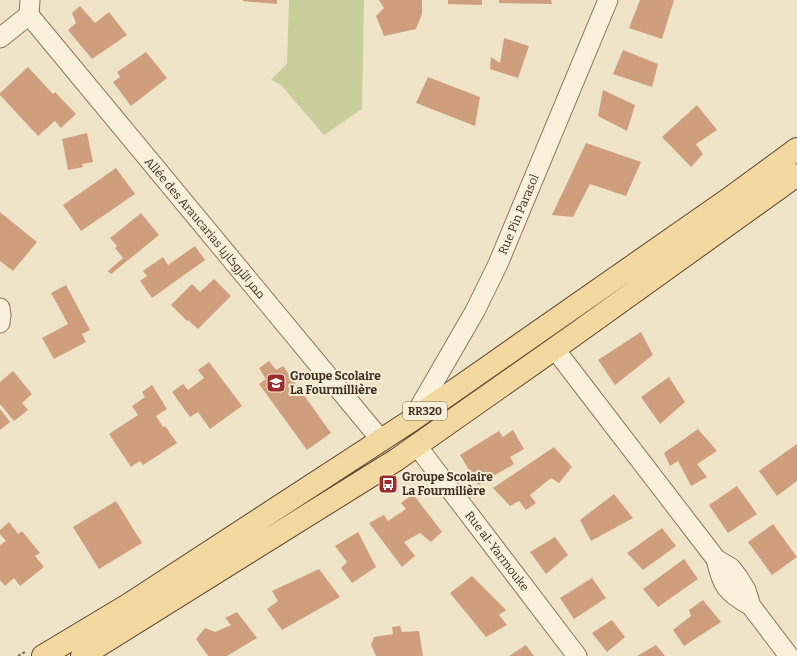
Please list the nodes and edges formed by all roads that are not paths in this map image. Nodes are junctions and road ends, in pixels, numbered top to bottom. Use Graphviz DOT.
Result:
graph roads {
  1 [pos="608,0"];
  2 [pos="29,8"];
  3 [pos="0,38"];
  4 [pos="797,149"];
  5 [pos="797,175"];
  6 [pos="554,348"];
  7 [pos="412,420"];
  8 [pos="381,440"];
  9 [pos="417,446"];
  10 [pos="42,656"];
  11 [pos="82,656"];
  12 [pos="577,656"];
  13 [pos="789,656"];
  1 -- 7 [label="street, Rue Pin Parasol"];
  2 -- 3 [label="street"];
  2 -- 8 [label="street, Allée des Araucarias ممر الأروكاريا"];
  4 -- 7 [label="main road, RR320"];
  5 -- 6 [label="main road, RR320"];
  6 -- 9 [label="main road, RR320"];
  6 -- 13 [label="street"];
  7 -- 8 [label="main road, RR320"];
  8 -- 10 [label="main road, RR320"];
  9 -- 11 [label="main road, RR320"];
  9 -- 12 [label="street, Rue al-Yarmouke"];
}
